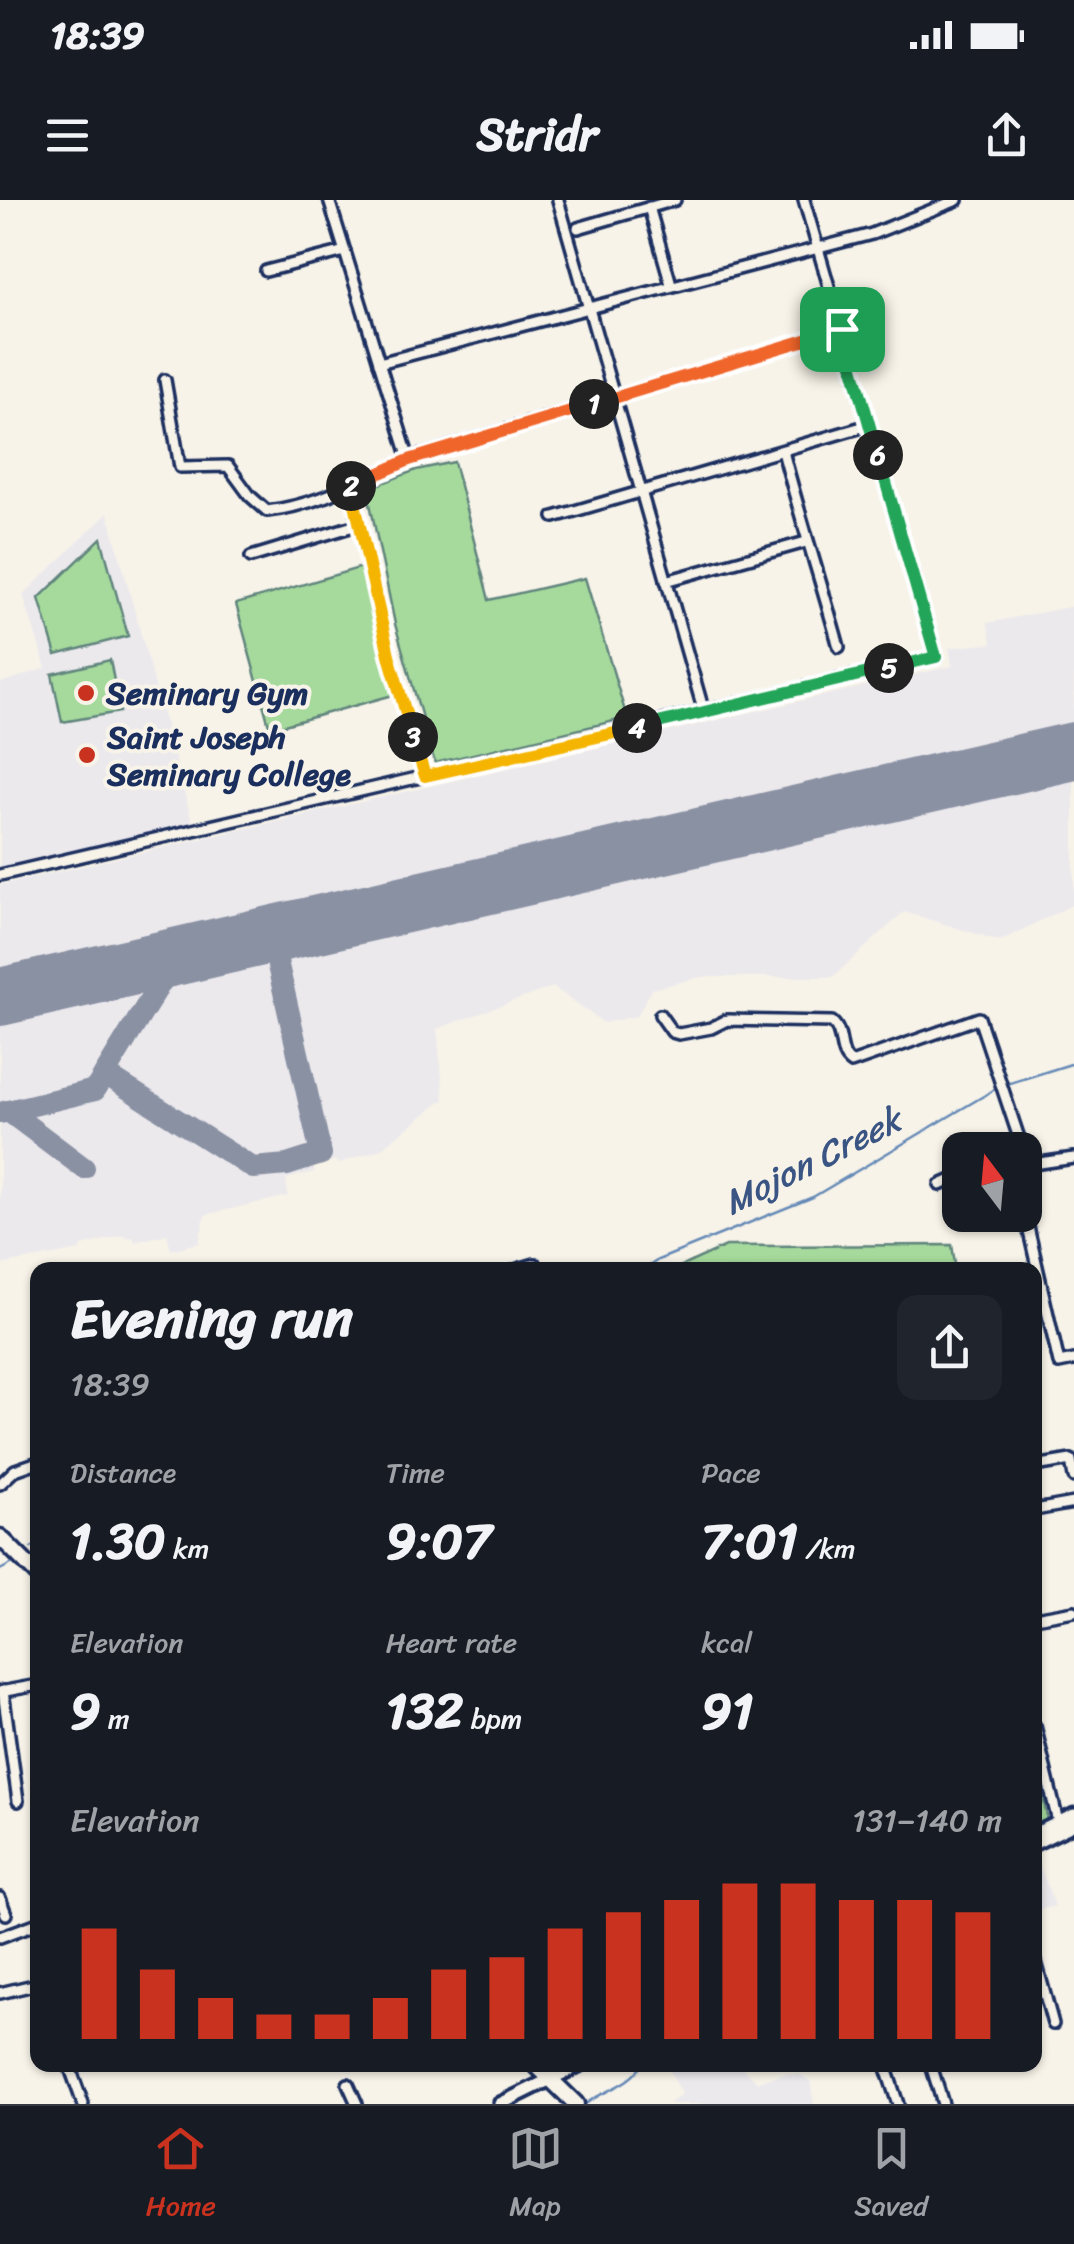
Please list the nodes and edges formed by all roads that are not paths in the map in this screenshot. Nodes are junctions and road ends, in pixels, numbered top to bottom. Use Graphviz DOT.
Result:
graph roads {
  1 [pos="329,200"];
  2 [pos="558,200"];
  3 [pos="674,200"];
  4 [pos="804,200"];
  5 [pos="957,200"];
  6 [pos="649,208"];
  7 [pos="578,228"];
  8 [pos="816,246"];
  9 [pos="345,251"];
  10 [pos="266,271"];
  11 [pos="670,284"];
  12 [pos="587,307"];
  13 [pos="842,329"];
  14 [pos="379,363"];
  15 [pos="165,380"];
  16 [pos="614,398"];
  17 [pos="869,425"];
  18 [pos="783,451"];
  19 [pos="409,460"];
  20 [pos="350,484"];
  21 [pos="641,494"];
  22 [pos="554,517"];
  23 [pos="360,524"];
  24 [pos="806,542"];
  25 [pos="251,557"];
  26 [pos="666,581"];
  27 [pos="838,647"];
  28 [pos="704,712"];
  29 [pos="425,776"];
  30 [pos="0,876"];
  31 [pos="660,1016"];
  32 [pos="1017,1132"];
  33 [pos="1074,1158"];
  34 [pos="1042,1162"];
  35 [pos="1029,1232"];
  36 [pos="1036,1262"];
  37 [pos="1042,1288"];
  38 [pos="1074,1360"];
  39 [pos="30,1465"];
  40 [pos="1042,1465"];
  41 [pos="1074,1477"];
  42 [pos="0,1484"];
  43 [pos="1074,1504"];
  44 [pos="1042,1509"];
  45 [pos="0,1537"];
  46 [pos="30,1568"];
  47 [pos="1074,1611"];
  48 [pos="1042,1617"];
  49 [pos="30,1687"];
  50 [pos="2,1692"];
  51 [pos="1042,1755"];
  52 [pos="18,1801"];
  53 [pos="1074,1815"];
  54 [pos="1074,1824"];
  55 [pos="1059,1827"];
  56 [pos="1042,1832"];
  57 [pos="1042,1838"];
  58 [pos="0,1898"];
  59 [pos="6,1914"];
  60 [pos="30,1926"];
  61 [pos="0,1936"];
  62 [pos="1042,1985"];
  63 [pos="30,1986"];
  64 [pos="0,1994"];
  65 [pos="1052,2024"];
  66 [pos="72,2072"];
  67 [pos="543,2072"];
  68 [pos="564,2072"];
  69 [pos="887,2072"];
  70 [pos="932,2072"];
  71 [pos="550,2079"];
  72 [pos="348,2084"];
  73 [pos="83,2104"];
  74 [pos="358,2104"];
  75 [pos="500,2104"];
  76 [pos="576,2104"];
  77 [pos="898,2104"];
  78 [pos="943,2104"];
  1 -- 9 [label="street"];
  2 -- 12 [label="street"];
  3 -- 6 [label="street"];
  4 -- 8 [label="street"];
  5 -- 8 [label="street"];
  6 -- 7 [label="street"];
  6 -- 11 [label="street"];
  8 -- 11 [label="street"];
  8 -- 13 [label="street"];
  9 -- 10 [label="street"];
  9 -- 14 [label="street"];
  11 -- 12 [label="street"];
  12 -- 14 [label="street"];
  12 -- 16 [label="street"];
  13 -- 16 [label="street"];
  13 -- 17 [label="street"];
  14 -- 19 [label="street"];
  15 -- 20 [label="street"];
  16 -- 19 [label="street"];
  16 -- 21 [label="street"];
  17 -- 18 [label="street"];
  17 -- 28 [label="street"];
  18 -- 21 [label="street"];
  18 -- 24 [label="street"];
  19 -- 20 [label="street"];
  20 -- 23 [label="street"];
  21 -- 22 [label="street"];
  21 -- 26 [label="street"];
  23 -- 25 [label="street"];
  23 -- 29 [label="street"];
  24 -- 26 [label="street"];
  24 -- 27 [label="street"];
  26 -- 28 [label="street"];
  28 -- 29 [label="street"];
  29 -- 30 [label="street"];
  31 -- 32 [label="street"];
  33 -- 34 [label="street"];
  35 -- 36 [label="street"];
  37 -- 38 [label="street"];
  39 -- 42 [label="street"];
  40 -- 41 [label="street"];
  43 -- 44 [label="street"];
  45 -- 46 [label="highway"];
  47 -- 48 [label="street"];
  49 -- 50 [label="street"];
  50 -- 52 [label="street"];
  51 -- 55 [label="street"];
  53 -- 55 [label="main road"];
  54 -- 55 [label="main road"];
  55 -- 56 [label="main road"];
  55 -- 57 [label="main road"];
  58 -- 59 [label="street"];
  60 -- 61 [label="street"];
  62 -- 65 [label="street"];
  63 -- 64 [label="street"];
  66 -- 73 [label="street"];
  67 -- 71 [label="highway"];
  68 -- 71 [label="main road"];
  69 -- 77 [label="street"];
  70 -- 78 [label="street"];
  71 -- 75 [label="main road"];
  71 -- 76 [label="highway"];
  72 -- 74 [label="street"];
}
